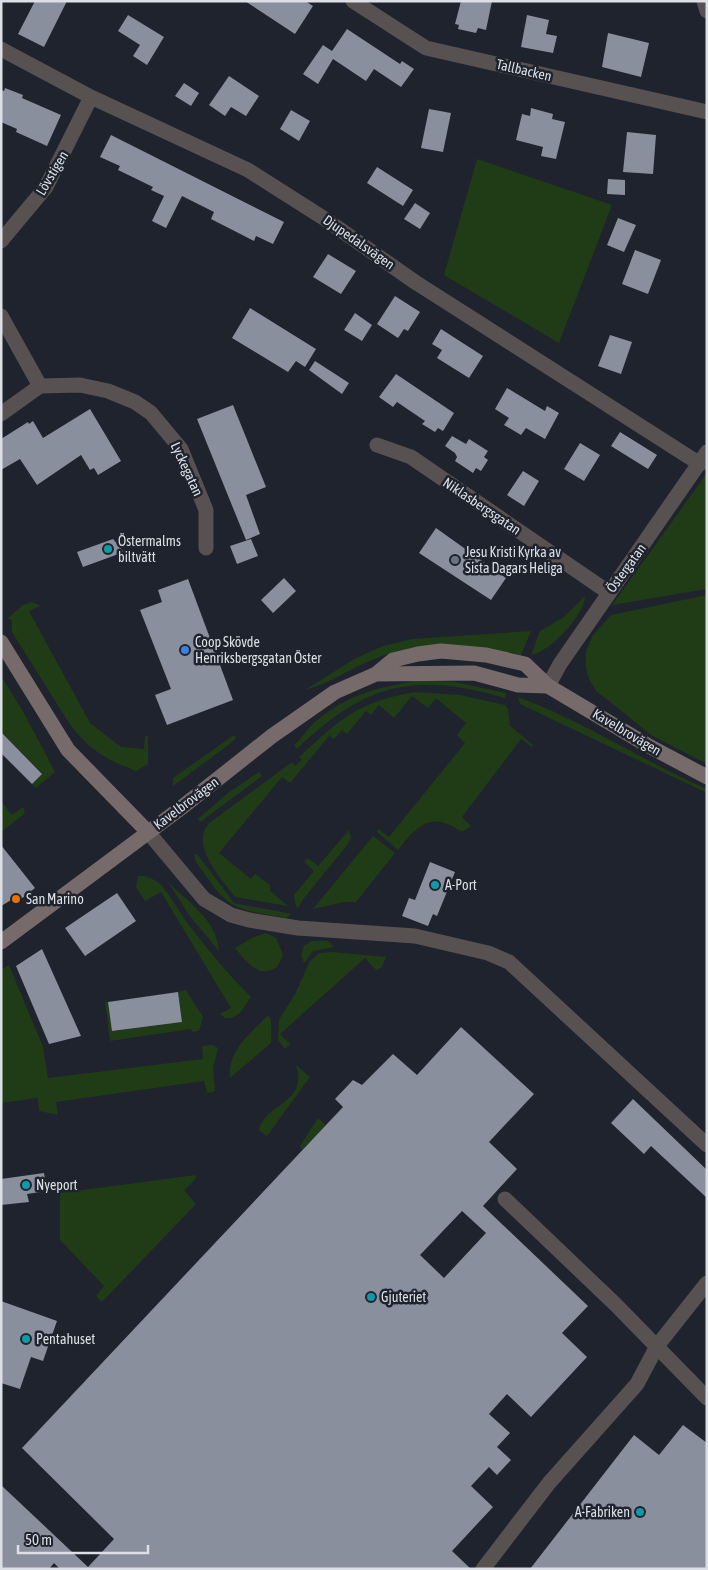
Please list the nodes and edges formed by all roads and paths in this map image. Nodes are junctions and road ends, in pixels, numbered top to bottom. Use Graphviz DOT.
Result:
graph roads {
  1 [pos="353,1"];
  2 [pos="704,1"];
  3 [pos="707,11"];
  4 [pos="1,49"];
  5 [pos="91,97"];
  6 [pos="707,112"];
  7 [pos="1,241"];
  8 [pos="1,316"];
  9 [pos="40,386"];
  10 [pos="1,414"];
  11 [pos="377,445"];
  12 [pos="704,458"];
  13 [pos="206,548"];
  14 [pos="608,592"];
  15 [pos="1,642"];
  16 [pos="376,674"];
  17 [pos="548,686"];
  18 [pos="707,776"];
  19 [pos="148,832"];
  20 [pos="1,942"];
  21 [pos="707,1145"];
  22 [pos="505,1199"];
  23 [pos="707,1283"];
  24 [pos="656,1346"];
  25 [pos="707,1398"];
  26 [pos="483,1569"];
  1 -- 6 [label="street, Tallbacken"];
  2 -- 3 [label="street"];
  4 -- 5 [label="street, Djupedalsvägen"];
  5 -- 7 [label="street, Lövstigen"];
  5 -- 12 [label="street, Djupedalsvägen"];
  8 -- 9 [label="street"];
  9 -- 10 [label="street"];
  9 -- 13 [label="street, Lyckegatan"];
  11 -- 14 [label="street, Niklasbergsgatan"];
  12 -- 14 [label="street, Östergatan"];
  14 -- 17 [label="street, Östergatan"];
  15 -- 19 [label="main road"];
  16 -- 17 [label="main road, Kavelbrovägen"];
  16 -- 17 [label="main road, Kavelbrovägen"];
  16 -- 19 [label="main road, Kavelbrovägen"];
  17 -- 18 [label="main road, Kavelbrovägen"];
  19 -- 20 [label="main road, Kavelbrovägen"];
  19 -- 21 [label="street"];
  22 -- 24 [label="street"];
  23 -- 24 [label="street"];
  24 -- 25 [label="street"];
  24 -- 26 [label="street"];
}
